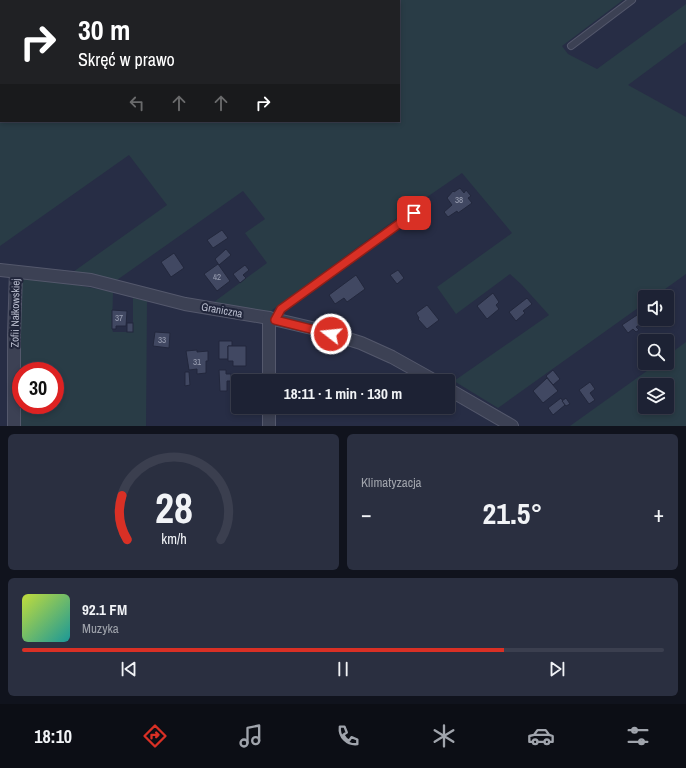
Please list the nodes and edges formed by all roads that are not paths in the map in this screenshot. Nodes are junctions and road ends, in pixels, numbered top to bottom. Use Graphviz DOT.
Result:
graph roads {
  1 [pos="632,0"];
  2 [pos="571,46"];
  3 [pos="414,213"];
  4 [pos="0,270"];
  5 [pos="16,272"];
  6 [pos="272,319"];
  7 [pos="269,374"];
  8 [pos="422,374"];
  9 [pos="455,393"];
  10 [pos="269,414"];
  11 [pos="14,426"];
  12 [pos="269,426"];
  13 [pos="512,426"];
  1 -- 2 [label="lane"];
  3 -- 6 [label="lane"];
  4 -- 5 [label="street, Graniczna"];
  5 -- 6 [label="street, Graniczna"];
  5 -- 11 [label="street, Zofii Nałkowskiej"];
  6 -- 7 [label="street"];
  6 -- 8 [label="street, Graniczna"];
  9 -- 13 [label="street"];
  10 -- 12 [label="street"];
}
